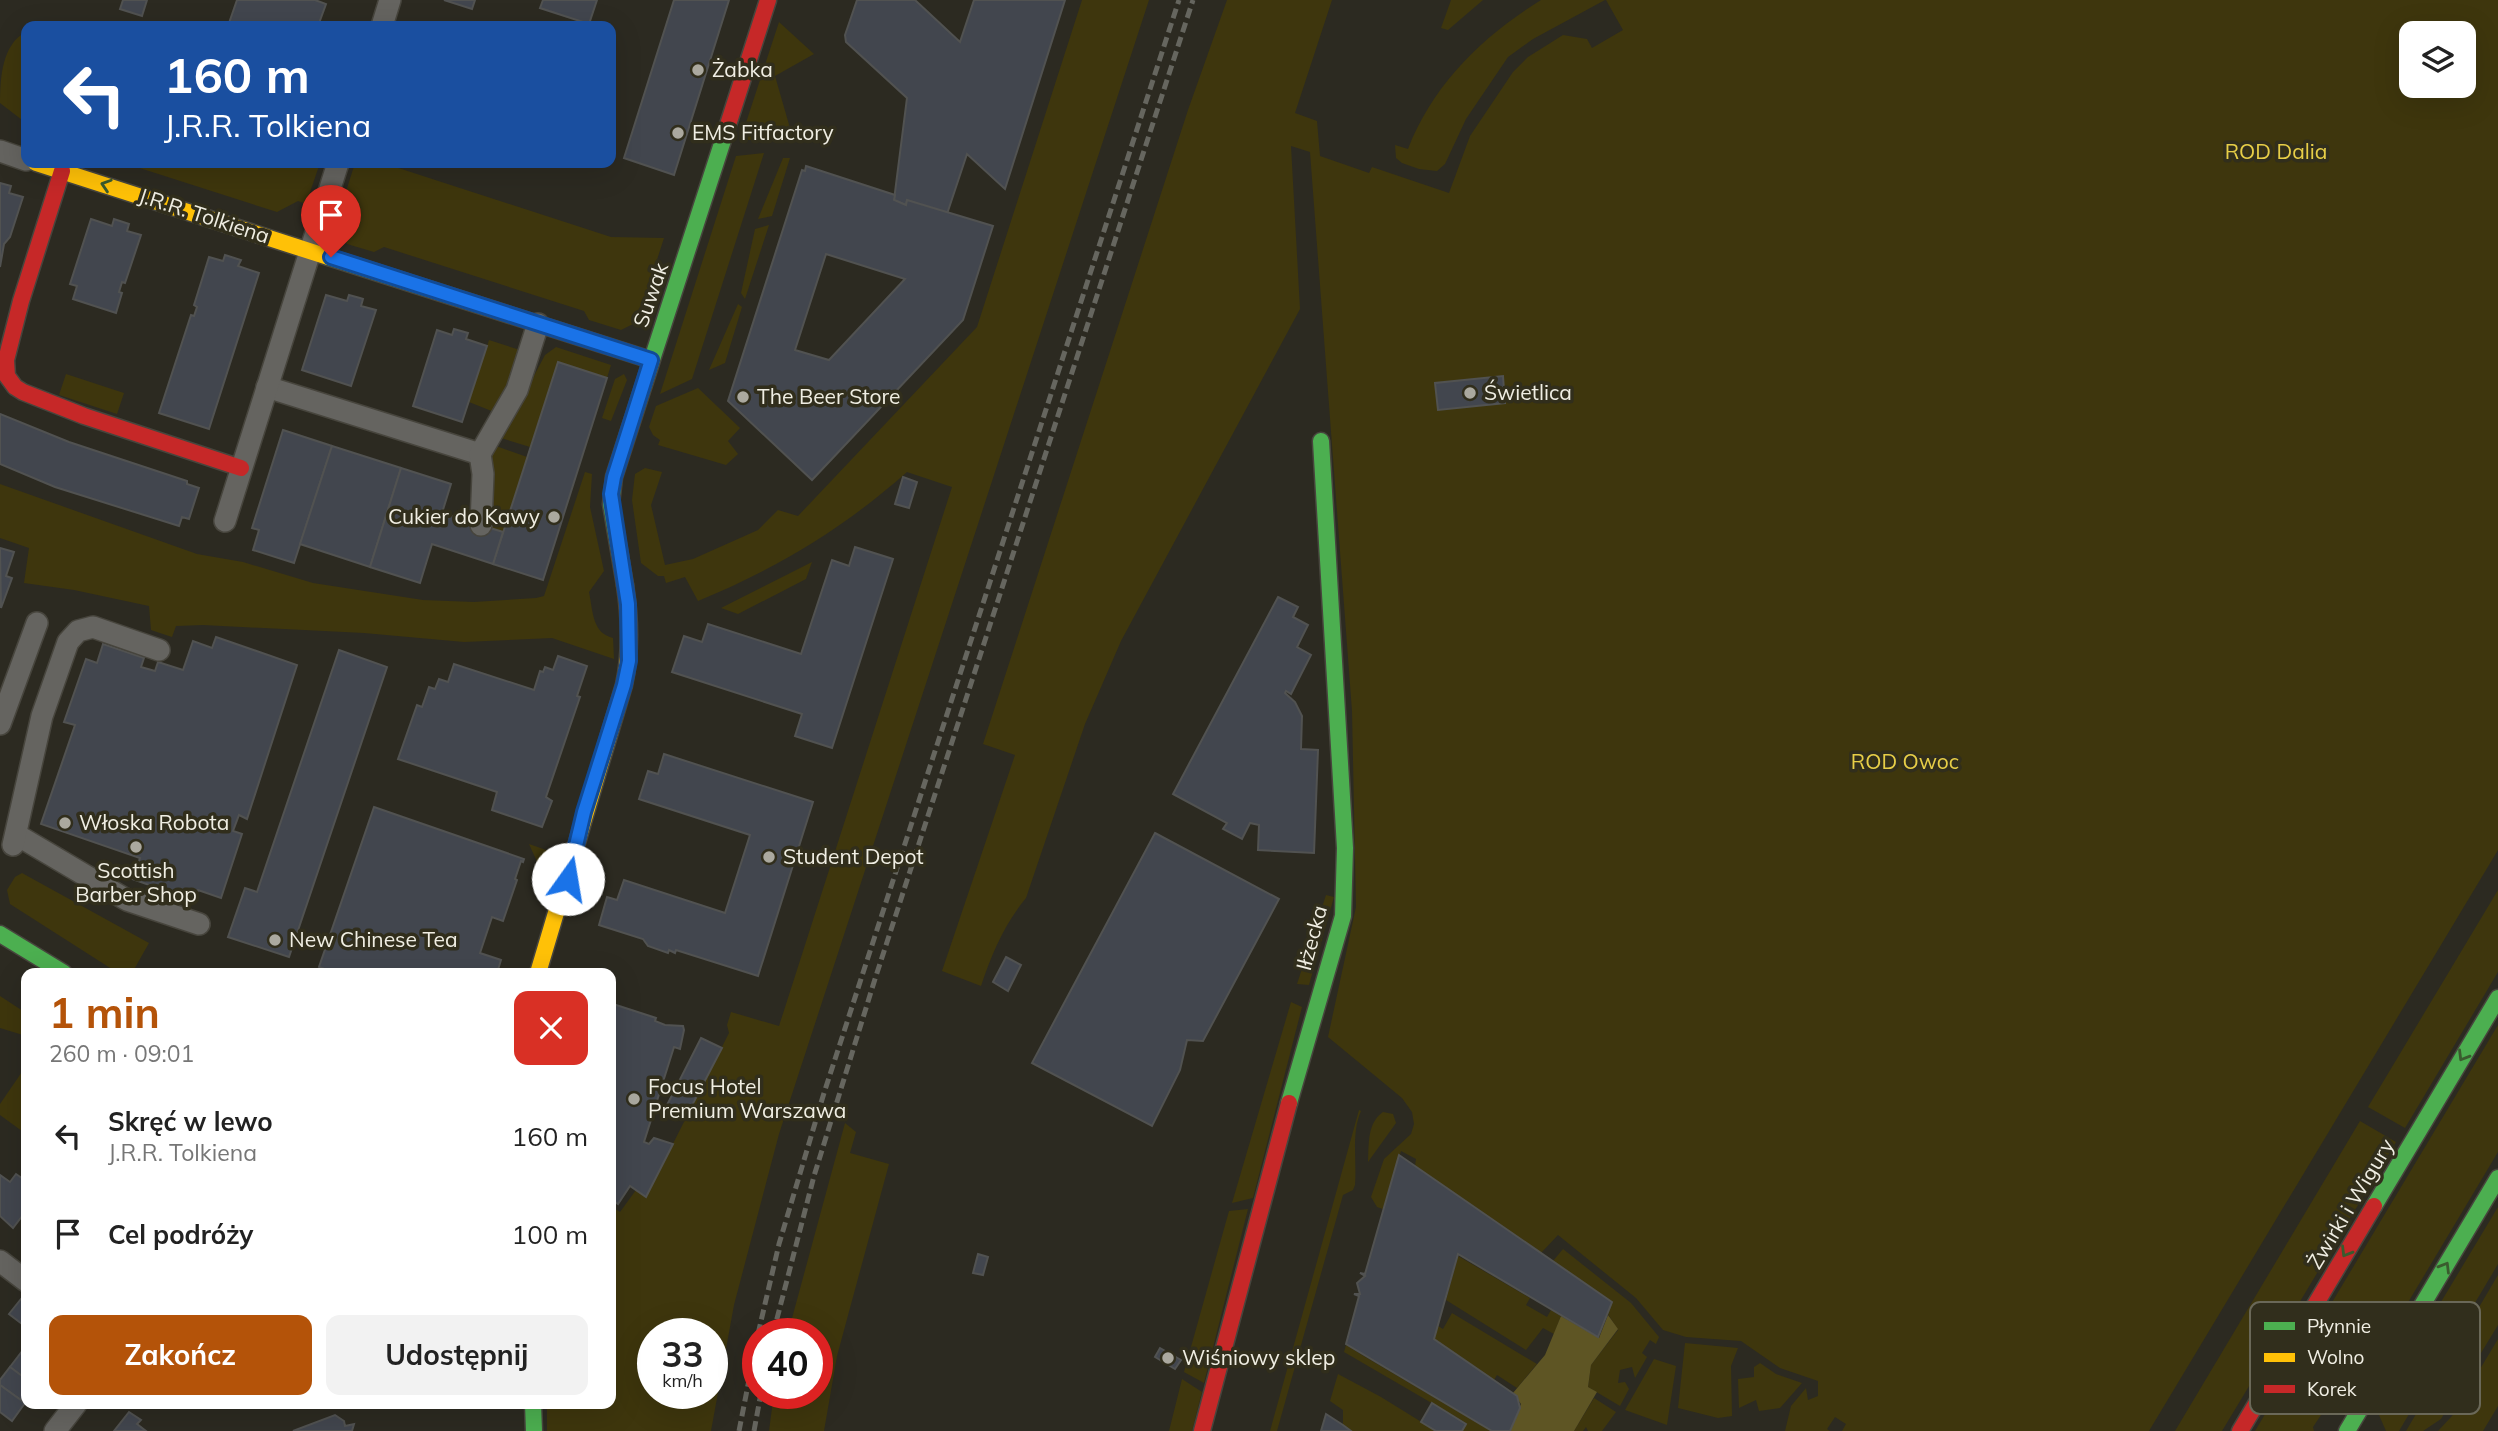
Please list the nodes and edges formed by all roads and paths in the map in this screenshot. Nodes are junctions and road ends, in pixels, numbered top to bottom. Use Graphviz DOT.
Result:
graph roads {
  1 [pos="390,0"];
  2 [pos="768,0"];
  3 [pos="384,21"];
  4 [pos="0,151"];
  5 [pos="21,158"];
  6 [pos="52,168"];
  7 [pos="336,168"];
  8 [pos="62,171"];
  9 [pos="310,251"];
  10 [pos="538,324"];
  11 [pos="651,360"];
  12 [pos="267,387"];
  13 [pos="1321,441"];
  14 [pos="480,454"];
  15 [pos="241,468"];
  16 [pos="225,521"];
  17 [pos="481,525"];
  18 [pos="37,623"];
  19 [pos="159,650"];
  20 [pos="0,724"];
  21 [pos="199,924"];
  22 [pos="0,934"];
  23 [pos="56,968"];
  24 [pos="540,968"];
  25 [pos="2498,998"];
  26 [pos="2498,1178"];
  27 [pos="0,1261"];
  28 [pos="21,1277"];
  29 [pos="2317,1302"];
  30 [pos="2424,1302"];
  31 [pos="72,1409"];
  32 [pos="533,1409"];
  33 [pos="2250,1414"];
  34 [pos="2357,1414"];
  35 [pos="55,1431"];
  36 [pos="534,1431"];
  37 [pos="1202,1431"];
  38 [pos="2240,1431"];
  39 [pos="2347,1431"];
  1 -- 3 [label="street"];
  2 -- 11 [label="street, Suwak"];
  4 -- 5 [label="street"];
  6 -- 8 [label="street, J.R.R. Tolkiena"];
  7 -- 9 [label="street"];
  9 -- 8 [label="street, J.R.R. Tolkiena, one-way"];
  8 -- 15 [label="street"];
  9 -- 10 [label="street, J.R.R. Tolkiena"];
  9 -- 12 [label="street"];
  10 -- 11 [label="street, J.R.R. Tolkiena"];
  10 -- 14 [label="street"];
  11 -- 24 [label="street, Suwak"];
  12 -- 14 [label="street"];
  12 -- 15 [label="street"];
  13 -- 37 [label="street, Iłżecka"];
  14 -- 17 [label="street"];
  15 -- 16 [label="street"];
  18 -- 20 [label="street"];
  19 -- 21 [label="street"];
  22 -- 23 [label="street"];
  25 -- 29 [label="street, Żwirki i Wigury, one-way"];
  30 -- 26 [label="street, one-way"];
  27 -- 28 [label="street"];
  31 -- 35 [label="street"];
  32 -- 36 [label="street"];
  33 -- 38 [label="street, Żwirki i Wigury, one-way"];
  39 -- 34 [label="street, one-way"];
}
